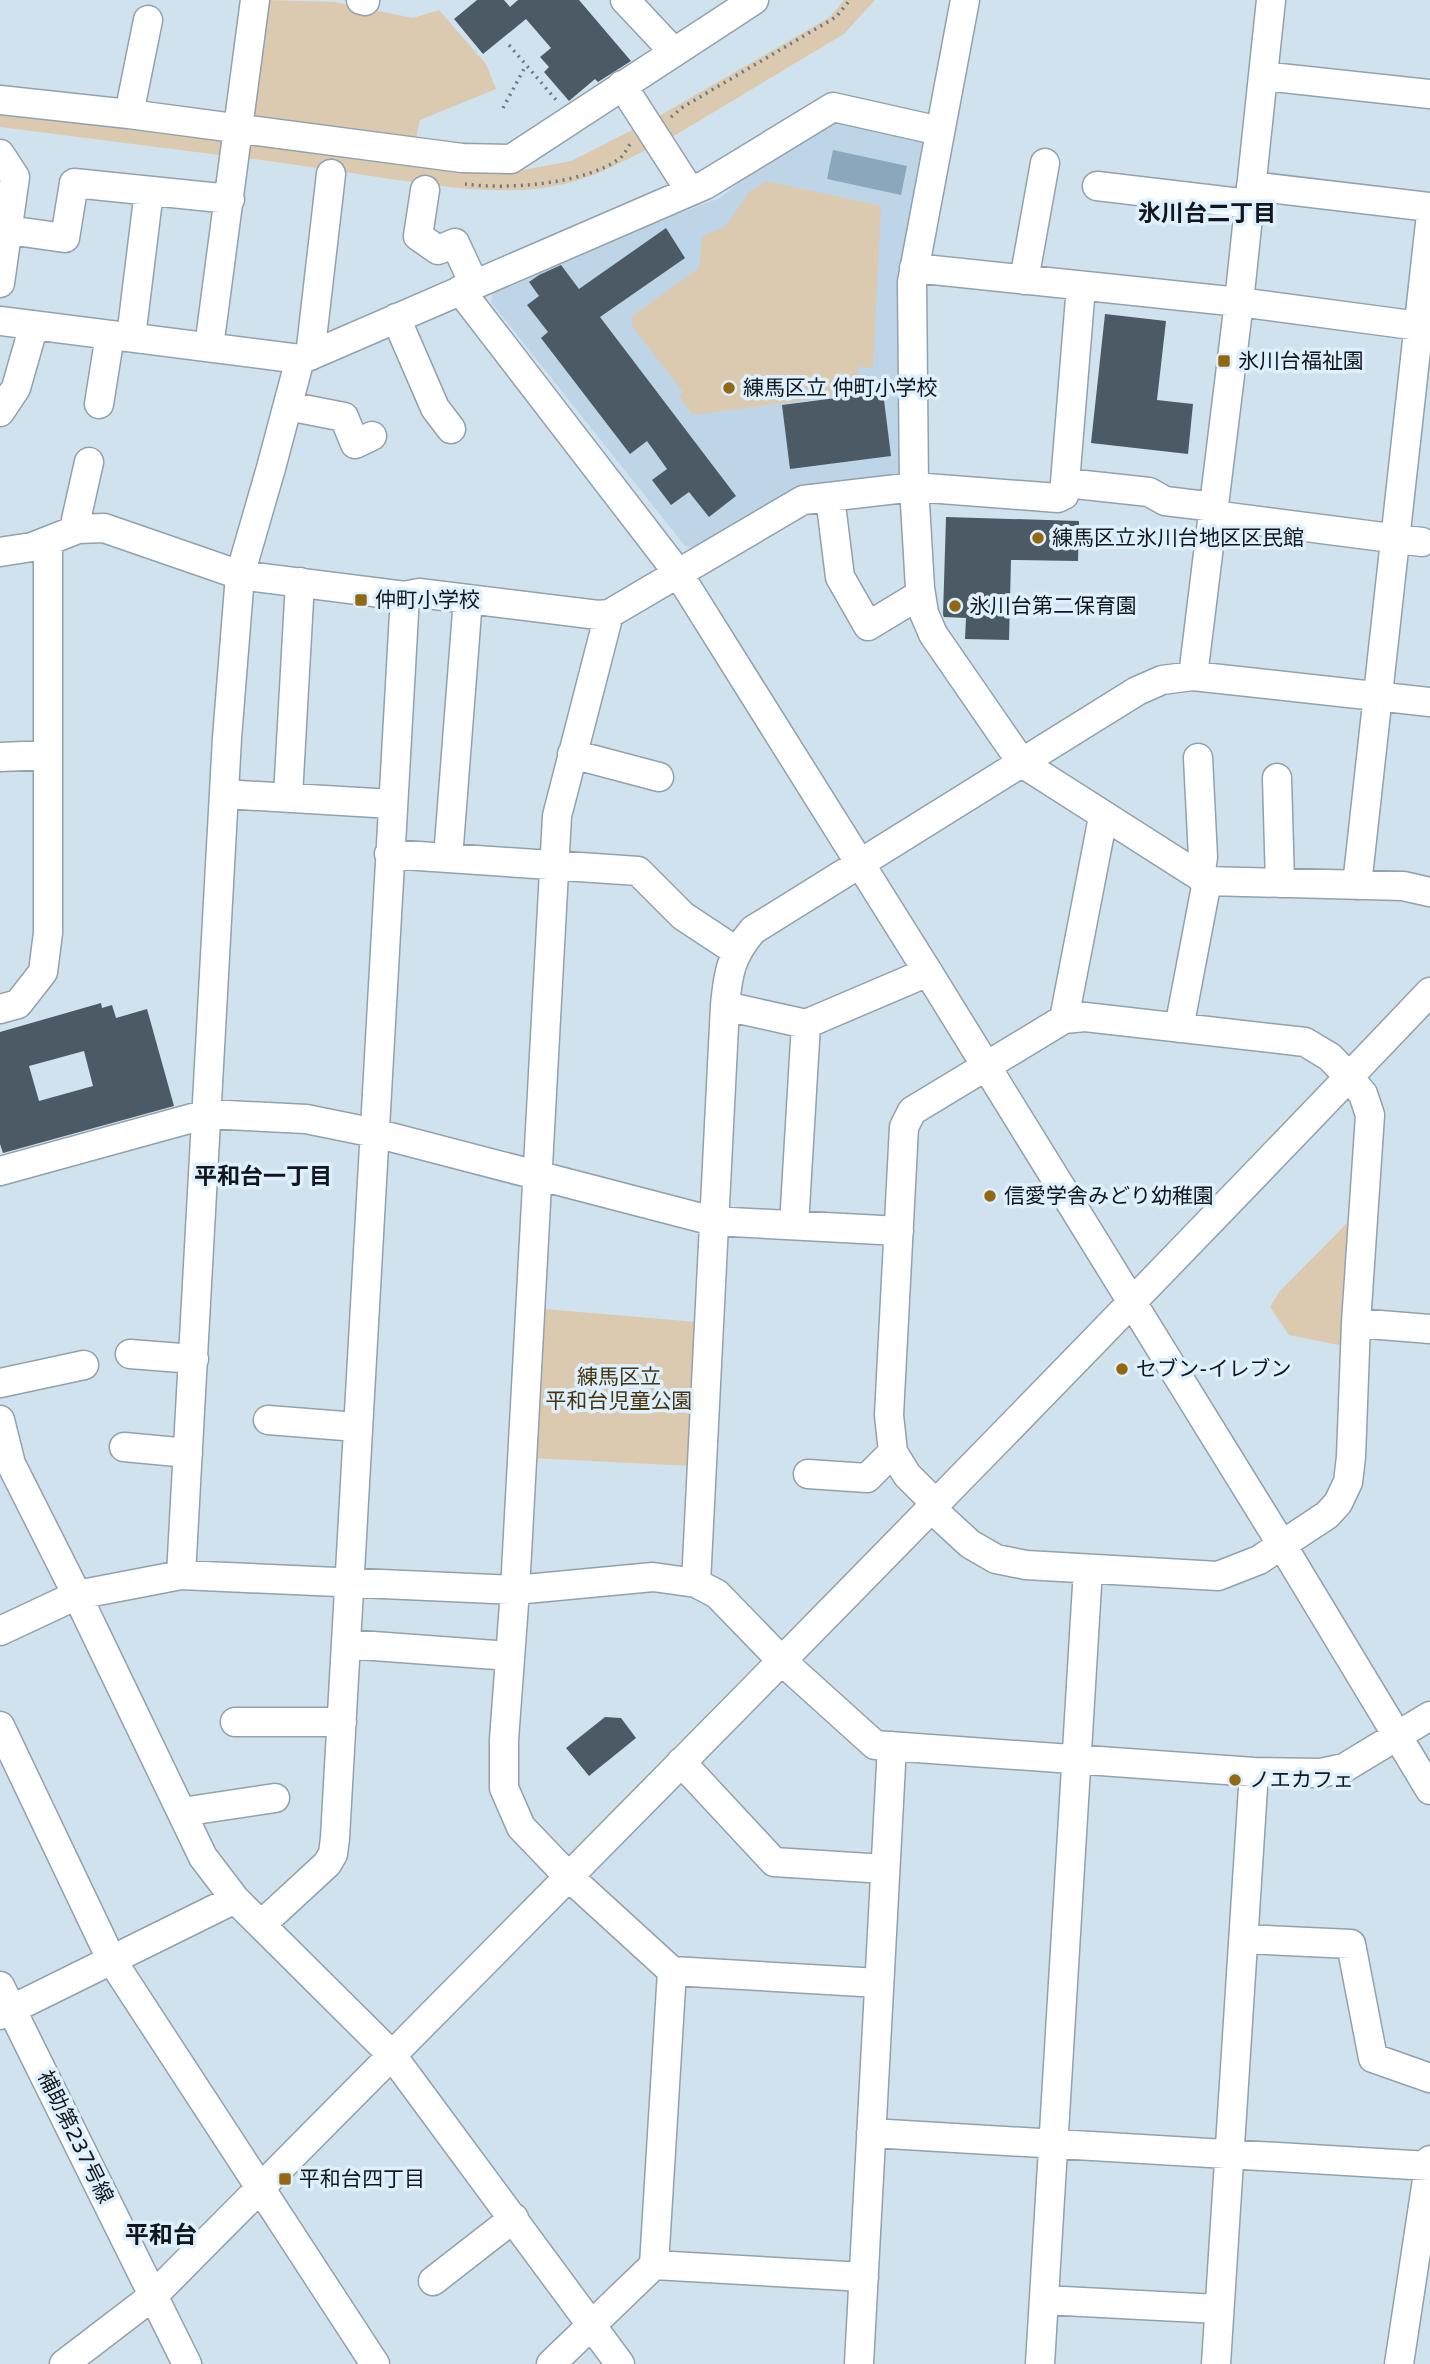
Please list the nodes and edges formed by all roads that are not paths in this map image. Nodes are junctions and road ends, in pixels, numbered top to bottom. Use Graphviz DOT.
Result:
graph roads {
  1 [pos="255,0"];
  2 [pos="625,0"];
  3 [pos="754,0"];
  4 [pos="965,0"];
  5 [pos="1271,0"];
  6 [pos="148,20"];
  7 [pos="673,51"];
  8 [pos="1262,76"];
  9 [pos="622,85"];
  10 [pos="1430,94"];
  11 [pos="0,100"];
  12 [pos="129,114"];
  13 [pos="237,129"];
  14 [pos="940,131"];
  15 [pos="1,159"];
  16 [pos="1045,163"];
  17 [pos="331,174"];
  18 [pos="1097,186"];
  19 [pos="425,190"];
  20 [pos="149,191"];
  21 [pos="690,191"];
  22 [pos="1250,195"];
  23 [pos="230,200"];
  24 [pos="1430,207"];
  25 [pos="1430,223"];
  26 [pos="8,230"];
  27 [pos="914,268"];
  28 [pos="1024,280"];
  29 [pos="0,283"];
  30 [pos="1081,286"];
  31 [pos="467,287"];
  32 [pos="1238,302"];
  33 [pos="396,318"];
  34 [pos="0,321"];
  35 [pos="34,325"];
  36 [pos="1419,326"];
  37 [pos="121,336"];
  38 [pos="209,347"];
  39 [pos="305,357"];
  40 [pos="99,404"];
  41 [pos="288,407"];
  42 [pos="0,412"];
  43 [pos="451,429"];
  44 [pos="372,436"];
  45 [pos="89,463"];
  46 [pos="1066,483"];
  47 [pos="914,487"];
  48 [pos="830,497"];
  49 [pos="1214,511"];
  50 [pos="78,529"];
  51 [pos="1409,540"];
  52 [pos="48,541"];
  53 [pos="0,552"];
  54 [pos="678,573"];
  55 [pos="240,575"];
  56 [pos="300,582"];
  57 [pos="920,594"];
  58 [pos="405,596"];
  59 [pos="468,599"];
  60 [pos="608,614"];
  61 [pos="1193,676"];
  62 [pos="1377,696"];
  63 [pos="1430,702"];
  64 [pos="572,754"];
  65 [pos="47,755"];
  66 [pos="0,757"];
  67 [pos="1198,758"];
  68 [pos="1022,763"];
  69 [pos="659,777"];
  70 [pos="1277,778"];
  71 [pos="225,794"];
  72 [pos="288,796"];
  73 [pos="392,804"];
  74 [pos="1103,817"];
  75 [pos="389,854"];
  76 [pos="448,858"];
  77 [pos="860,862"];
  78 [pos="554,864"];
  79 [pos="1204,879"];
  80 [pos="1280,883"];
  81 [pos="1357,885"];
  82 [pos="1430,892"];
  83 [pos="736,951"];
  84 [pos="928,972"];
  85 [pos="1430,992"];
  86 [pos="725,1006"];
  87 [pos="0,1009"];
  88 [pos="1064,1020"];
  89 [pos="806,1024"];
  90 [pos="1179,1028"];
  91 [pos="986,1068"];
  92 [pos="1349,1077"];
  93 [pos="207,1114"];
  94 [pos="375,1133"];
  95 [pos="0,1171"];
  96 [pos="536,1176"];
  97 [pos="713,1221"];
  98 [pos="794,1225"];
  99 [pos="899,1231"];
  100 [pos="1133,1303"];
  101 [pos="1356,1323"];
  102 [pos="1430,1329"];
  103 [pos="130,1354"];
  104 [pos="194,1359"];
  105 [pos="84,1365"];
  106 [pos="0,1383"];
  107 [pos="0,1420"];
  108 [pos="268,1420"];
  109 [pos="358,1427"];
  110 [pos="124,1447"];
  111 [pos="894,1452"];
  112 [pos="188,1453"];
  113 [pos="808,1474"];
  114 [pos="934,1507"];
  115 [pos="1282,1545"];
  116 [pos="1088,1569"];
  117 [pos="181,1575"];
  118 [pos="348,1582"];
  119 [pos="696,1583"];
  120 [pos="515,1590"];
  121 [pos="77,1595"];
  122 [pos="0,1631"];
  123 [pos="346,1644"];
  124 [pos="510,1656"];
  125 [pos="782,1661"];
  126 [pos="1430,1716"];
  127 [pos="235,1722"];
  128 [pos="342,1722"];
  129 [pos="0,1726"];
  130 [pos="1397,1735"];
  131 [pos="892,1746"];
  132 [pos="1076,1759"];
  133 [pos="681,1762"];
  134 [pos="1254,1772"];
  135 [pos="1430,1790"];
  136 [pos="275,1798"];
  137 [pos="182,1812"];
  138 [pos="885,1869"];
  139 [pos="568,1876"];
  140 [pos="234,1899"];
  141 [pos="262,1924"];
  142 [pos="1244,1939"];
  143 [pos="111,1959"];
  144 [pos="673,1971"];
  145 [pos="879,1983"];
  146 [pos="4,2003"];
  147 [pos="391,2054"];
  148 [pos="1430,2078"];
  149 [pos="871,2133"];
  150 [pos="1055,2144"];
  151 [pos="1230,2153"];
  152 [pos="1429,2163"];
  153 [pos="260,2188"];
  154 [pos="514,2218"];
  155 [pos="654,2265"];
  156 [pos="864,2277"];
  157 [pos="433,2281"];
  158 [pos="153,2296"];
  159 [pos="1044,2300"];
  160 [pos="1218,2309"];
  161 [pos="591,2326"];
  162 [pos="64,2364"];
  163 [pos="187,2364"];
  164 [pos="375,2364"];
  165 [pos="551,2364"];
  166 [pos="620,2364"];
  167 [pos="859,2364"];
  168 [pos="1041,2364"];
  169 [pos="1216,2364"];
  170 [pos="1399,2364"];
  1 -- 13 [label="street"];
  2 -- 7 [label="street"];
  3 -- 7 [label="street"];
  4 -- 14 [label="street"];
  5 -- 8 [label="street"];
  6 -- 12 [label="street"];
  7 -- 9 [label="street"];
  8 -- 10 [label="street"];
  8 -- 22 [label="street"];
  9 -- 13 [label="street"];
  9 -- 21 [label="street"];
  11 -- 12 [label="street"];
  12 -- 13 [label="street"];
  13 -- 23 [label="street"];
  14 -- 21 [label="street"];
  14 -- 27 [label="street"];
  15 -- 26 [label="street"];
  16 -- 28 [label="street"];
  17 -- 39 [label="street"];
  18 -- 22 [label="street"];
  19 -- 31 [label="street"];
  20 -- 23 [label="street"];
  20 -- 26 [label="street"];
  20 -- 37 [label="street"];
  21 -- 31 [label="street"];
  22 -- 24 [label="street"];
  22 -- 32 [label="street"];
  23 -- 38 [label="street"];
  25 -- 36 [label="street"];
  26 -- 29 [label="street"];
  27 -- 28 [label="street"];
  27 -- 47 [label="street"];
  28 -- 30 [label="street"];
  30 -- 32 [label="street"];
  30 -- 46 [label="street"];
  31 -- 33 [label="street"];
  31 -- 54 [label="street"];
  32 -- 36 [label="street"];
  32 -- 49 [label="street"];
  33 -- 39 [label="street"];
  33 -- 43 [label="street"];
  34 -- 35 [label="street"];
  35 -- 37 [label="street"];
  35 -- 42 [label="street"];
  36 -- 51 [label="street"];
  37 -- 38 [label="street"];
  37 -- 40 [label="street"];
  38 -- 39 [label="street"];
  39 -- 41 [label="street"];
  41 -- 44 [label="street"];
  41 -- 55 [label="street"];
  45 -- 50 [label="street"];
  46 -- 47 [label="street"];
  46 -- 49 [label="street"];
  47 -- 48 [label="street"];
  47 -- 57 [label="street"];
  48 -- 54 [label="street"];
  48 -- 57 [label="street"];
  49 -- 51 [label="street"];
  49 -- 61 [label="street"];
  50 -- 52 [label="street"];
  50 -- 55 [label="street"];
  51 -- 62 [label="street"];
  52 -- 53 [label="street"];
  52 -- 65 [label="street"];
  54 -- 60 [label="street"];
  54 -- 77 [label="street"];
  55 -- 56 [label="street"];
  55 -- 71 [label="street"];
  56 -- 58 [label="street"];
  56 -- 72 [label="street"];
  57 -- 68 [label="street"];
  58 -- 59 [label="street"];
  58 -- 73 [label="street"];
  59 -- 60 [label="street"];
  59 -- 76 [label="street"];
  60 -- 64 [label="street"];
  61 -- 62 [label="street"];
  61 -- 68 [label="street"];
  62 -- 63 [label="street"];
  62 -- 81 [label="street"];
  64 -- 69 [label="street"];
  64 -- 78 [label="street"];
  65 -- 66 [label="street"];
  65 -- 87 [label="street"];
  67 -- 79 [label="street"];
  68 -- 74 [label="street"];
  68 -- 77 [label="street"];
  70 -- 80 [label="street"];
  71 -- 72 [label="street"];
  71 -- 93 [label="street"];
  72 -- 73 [label="street"];
  73 -- 75 [label="street"];
  74 -- 79 [label="street"];
  74 -- 88 [label="street"];
  75 -- 76 [label="street"];
  75 -- 94 [label="street"];
  76 -- 78 [label="street"];
  77 -- 83 [label="street"];
  77 -- 84 [label="street"];
  78 -- 83 [label="street"];
  78 -- 96 [label="street"];
  79 -- 80 [label="street"];
  79 -- 90 [label="street"];
  80 -- 81 [label="street"];
  81 -- 82 [label="street"];
  83 -- 86 [label="street"];
  84 -- 89 [label="street"];
  84 -- 91 [label="street"];
  85 -- 92 [label="street"];
  86 -- 89 [label="street"];
  86 -- 97 [label="street"];
  88 -- 90 [label="street"];
  88 -- 91 [label="street"];
  89 -- 98 [label="street"];
  90 -- 92 [label="street"];
  91 -- 99 [label="street"];
  91 -- 100 [label="street"];
  92 -- 100 [label="street"];
  92 -- 101 [label="street"];
  93 -- 94 [label="street"];
  93 -- 95 [label="street"];
  93 -- 104 [label="street"];
  94 -- 96 [label="street"];
  94 -- 109 [label="street"];
  96 -- 97 [label="street"];
  96 -- 120 [label="street"];
  97 -- 98 [label="street"];
  97 -- 119 [label="street"];
  98 -- 99 [label="street"];
  99 -- 111 [label="street"];
  100 -- 114 [label="street"];
  100 -- 115 [label="street"];
  101 -- 102 [label="street"];
  101 -- 115 [label="street"];
  103 -- 104 [label="street"];
  104 -- 112 [label="street"];
  105 -- 106 [label="street"];
  107 -- 121 [label="street"];
  108 -- 109 [label="street"];
  109 -- 118 [label="street"];
  110 -- 112 [label="street"];
  111 -- 113 [label="street"];
  111 -- 114 [label="street"];
  112 -- 117 [label="street"];
  114 -- 116 [label="street"];
  114 -- 125 [label="street"];
  115 -- 116 [label="street"];
  115 -- 130 [label="street"];
  116 -- 132 [label="street"];
  117 -- 118 [label="street"];
  117 -- 121 [label="street"];
  118 -- 120 [label="street"];
  118 -- 123 [label="street"];
  119 -- 120 [label="street"];
  119 -- 125 [label="street"];
  120 -- 124 [label="street"];
  121 -- 122 [label="street"];
  121 -- 137 [label="street"];
  123 -- 124 [label="street"];
  123 -- 128 [label="street"];
  124 -- 139 [label="street"];
  125 -- 131 [label="street"];
  125 -- 133 [label="street"];
  126 -- 130 [label="street"];
  127 -- 128 [label="street"];
  128 -- 141 [label="street"];
  129 -- 143 [label="street"];
  130 -- 134 [label="street"];
  130 -- 135 [label="street"];
  131 -- 132 [label="street"];
  131 -- 138 [label="street"];
  132 -- 134 [label="street"];
  132 -- 150 [label="street"];
  133 -- 138 [label="street"];
  133 -- 139 [label="street"];
  134 -- 142 [label="street"];
  136 -- 137 [label="street"];
  137 -- 140 [label="street"];
  138 -- 145 [label="street"];
  139 -- 144 [label="street"];
  139 -- 147 [label="street"];
  140 -- 141 [label="street"];
  140 -- 143 [label="street"];
  141 -- 147 [label="street"];
  142 -- 148 [label="street"];
  142 -- 151 [label="street"];
  143 -- 146 [label="street"];
  143 -- 153 [label="street"];
  144 -- 145 [label="street"];
  144 -- 155 [label="street"];
  145 -- 149 [label="street"];
  146 -- 158 [label="street, 補助第237号線"];
  147 -- 153 [label="street"];
  147 -- 154 [label="street"];
  149 -- 150 [label="street"];
  149 -- 156 [label="street"];
  150 -- 151 [label="street"];
  150 -- 159 [label="street"];
  151 -- 152 [label="street"];
  151 -- 160 [label="street"];
  152 -- 170 [label="street"];
  153 -- 158 [label="street"];
  153 -- 164 [label="street"];
  154 -- 157 [label="street"];
  154 -- 161 [label="street"];
  155 -- 156 [label="street"];
  155 -- 161 [label="street"];
  156 -- 167 [label="street"];
  158 -- 162 [label="street"];
  158 -- 163 [label="street, 補助第237号線"];
  159 -- 160 [label="street"];
  159 -- 168 [label="street"];
  160 -- 169 [label="street"];
  161 -- 165 [label="street"];
  161 -- 166 [label="street"];
}
